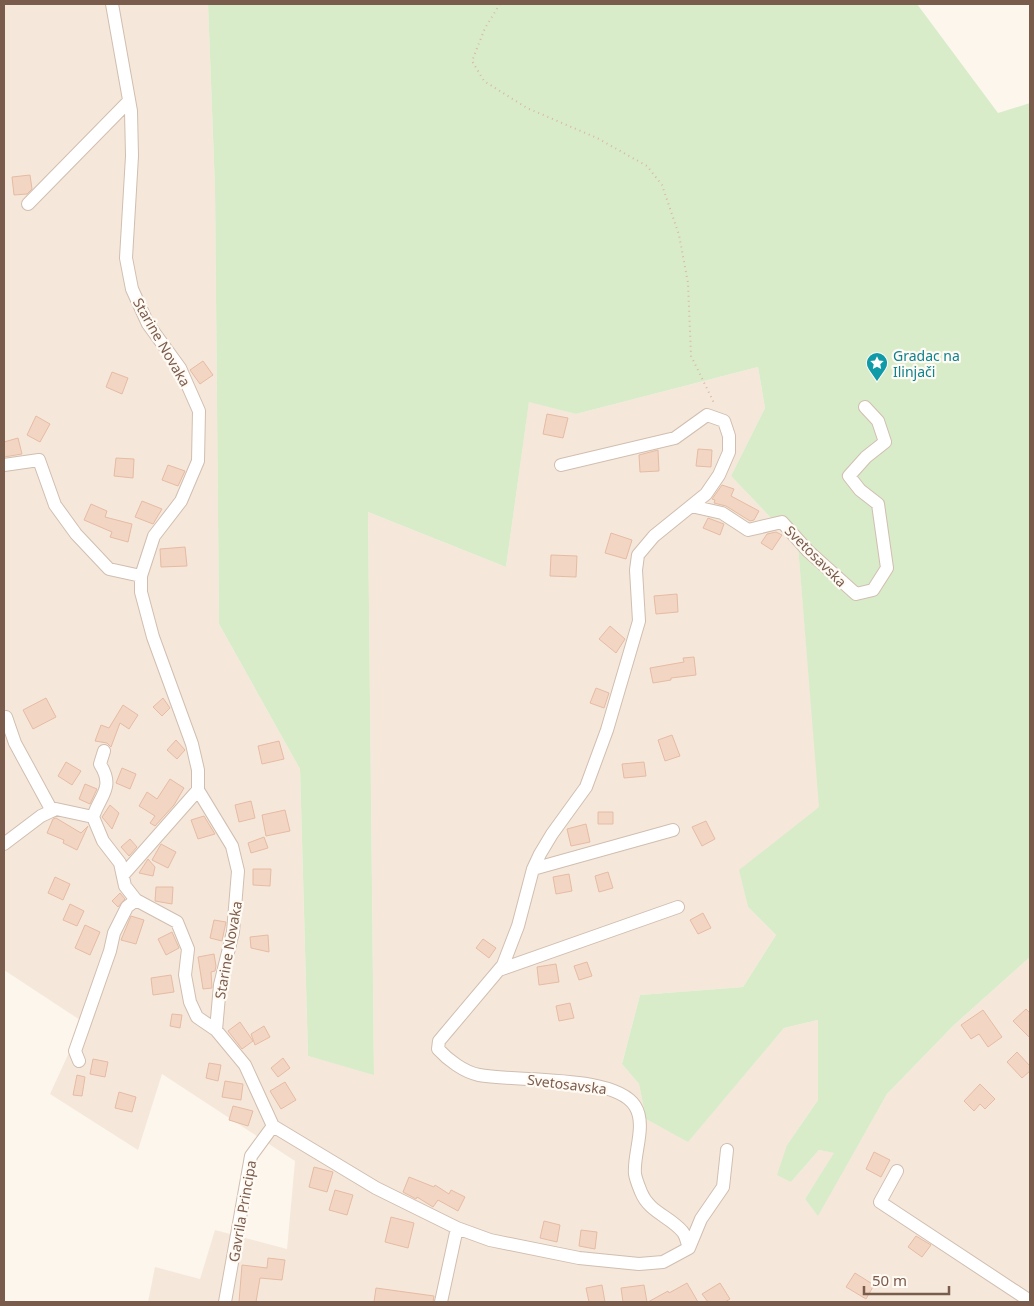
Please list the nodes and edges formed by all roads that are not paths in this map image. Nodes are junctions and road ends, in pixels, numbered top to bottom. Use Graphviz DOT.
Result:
graph roads {
  1 [pos="112,4"];
  2 [pos="129,101"];
  3 [pos="28,204"];
  4 [pos="865,407"];
  5 [pos="4,465"];
  6 [pos="561,465"];
  7 [pos="691,506"];
  8 [pos="141,576"];
  9 [pos="6,717"];
  10 [pos="104,751"];
  11 [pos="198,790"];
  12 [pos="52,811"];
  13 [pos="92,817"];
  14 [pos="673,830"];
  15 [pos="4,844"];
  16 [pos="533,869"];
  17 [pos="123,875"];
  18 [pos="136,900"];
  19 [pos="678,907"];
  20 [pos="499,970"];
  21 [pos="216,1030"];
  22 [pos="79,1061"];
  23 [pos="272,1126"];
  24 [pos="727,1150"];
  25 [pos="897,1172"];
  26 [pos="457,1228"];
  27 [pos="689,1248"];
  28 [pos="1030,1301"];
  29 [pos="225,1302"];
  30 [pos="441,1302"];
  1 -- 2 [label="street, Starine Novaka"];
  2 -- 3 [label="street"];
  2 -- 8 [label="street, Starine Novaka"];
  4 -- 7 [label="street, Svetosavska"];
  5 -- 8 [label="street"];
  6 -- 7 [label="street, Svetosavska"];
  7 -- 16 [label="street, Svetosavska"];
  8 -- 11 [label="street, Starine Novaka"];
  9 -- 12 [label="street"];
  10 -- 13 [label="street"];
  11 -- 17 [label="street"];
  11 -- 21 [label="street, Starine Novaka"];
  12 -- 13 [label="street"];
  12 -- 15 [label="street"];
  13 -- 17 [label="street"];
  14 -- 16 [label="street"];
  16 -- 20 [label="street, Svetosavska"];
  17 -- 18 [label="street"];
  18 -- 21 [label="street"];
  18 -- 22 [label="street"];
  19 -- 20 [label="street"];
  20 -- 27 [label="street, Svetosavska"];
  21 -- 23 [label="street"];
  23 -- 26 [label="street"];
  23 -- 29 [label="street, Gavrila Principa"];
  24 -- 27 [label="street"];
  25 -- 28 [label="street"];
  26 -- 27 [label="street"];
  26 -- 30 [label="street"];
}
